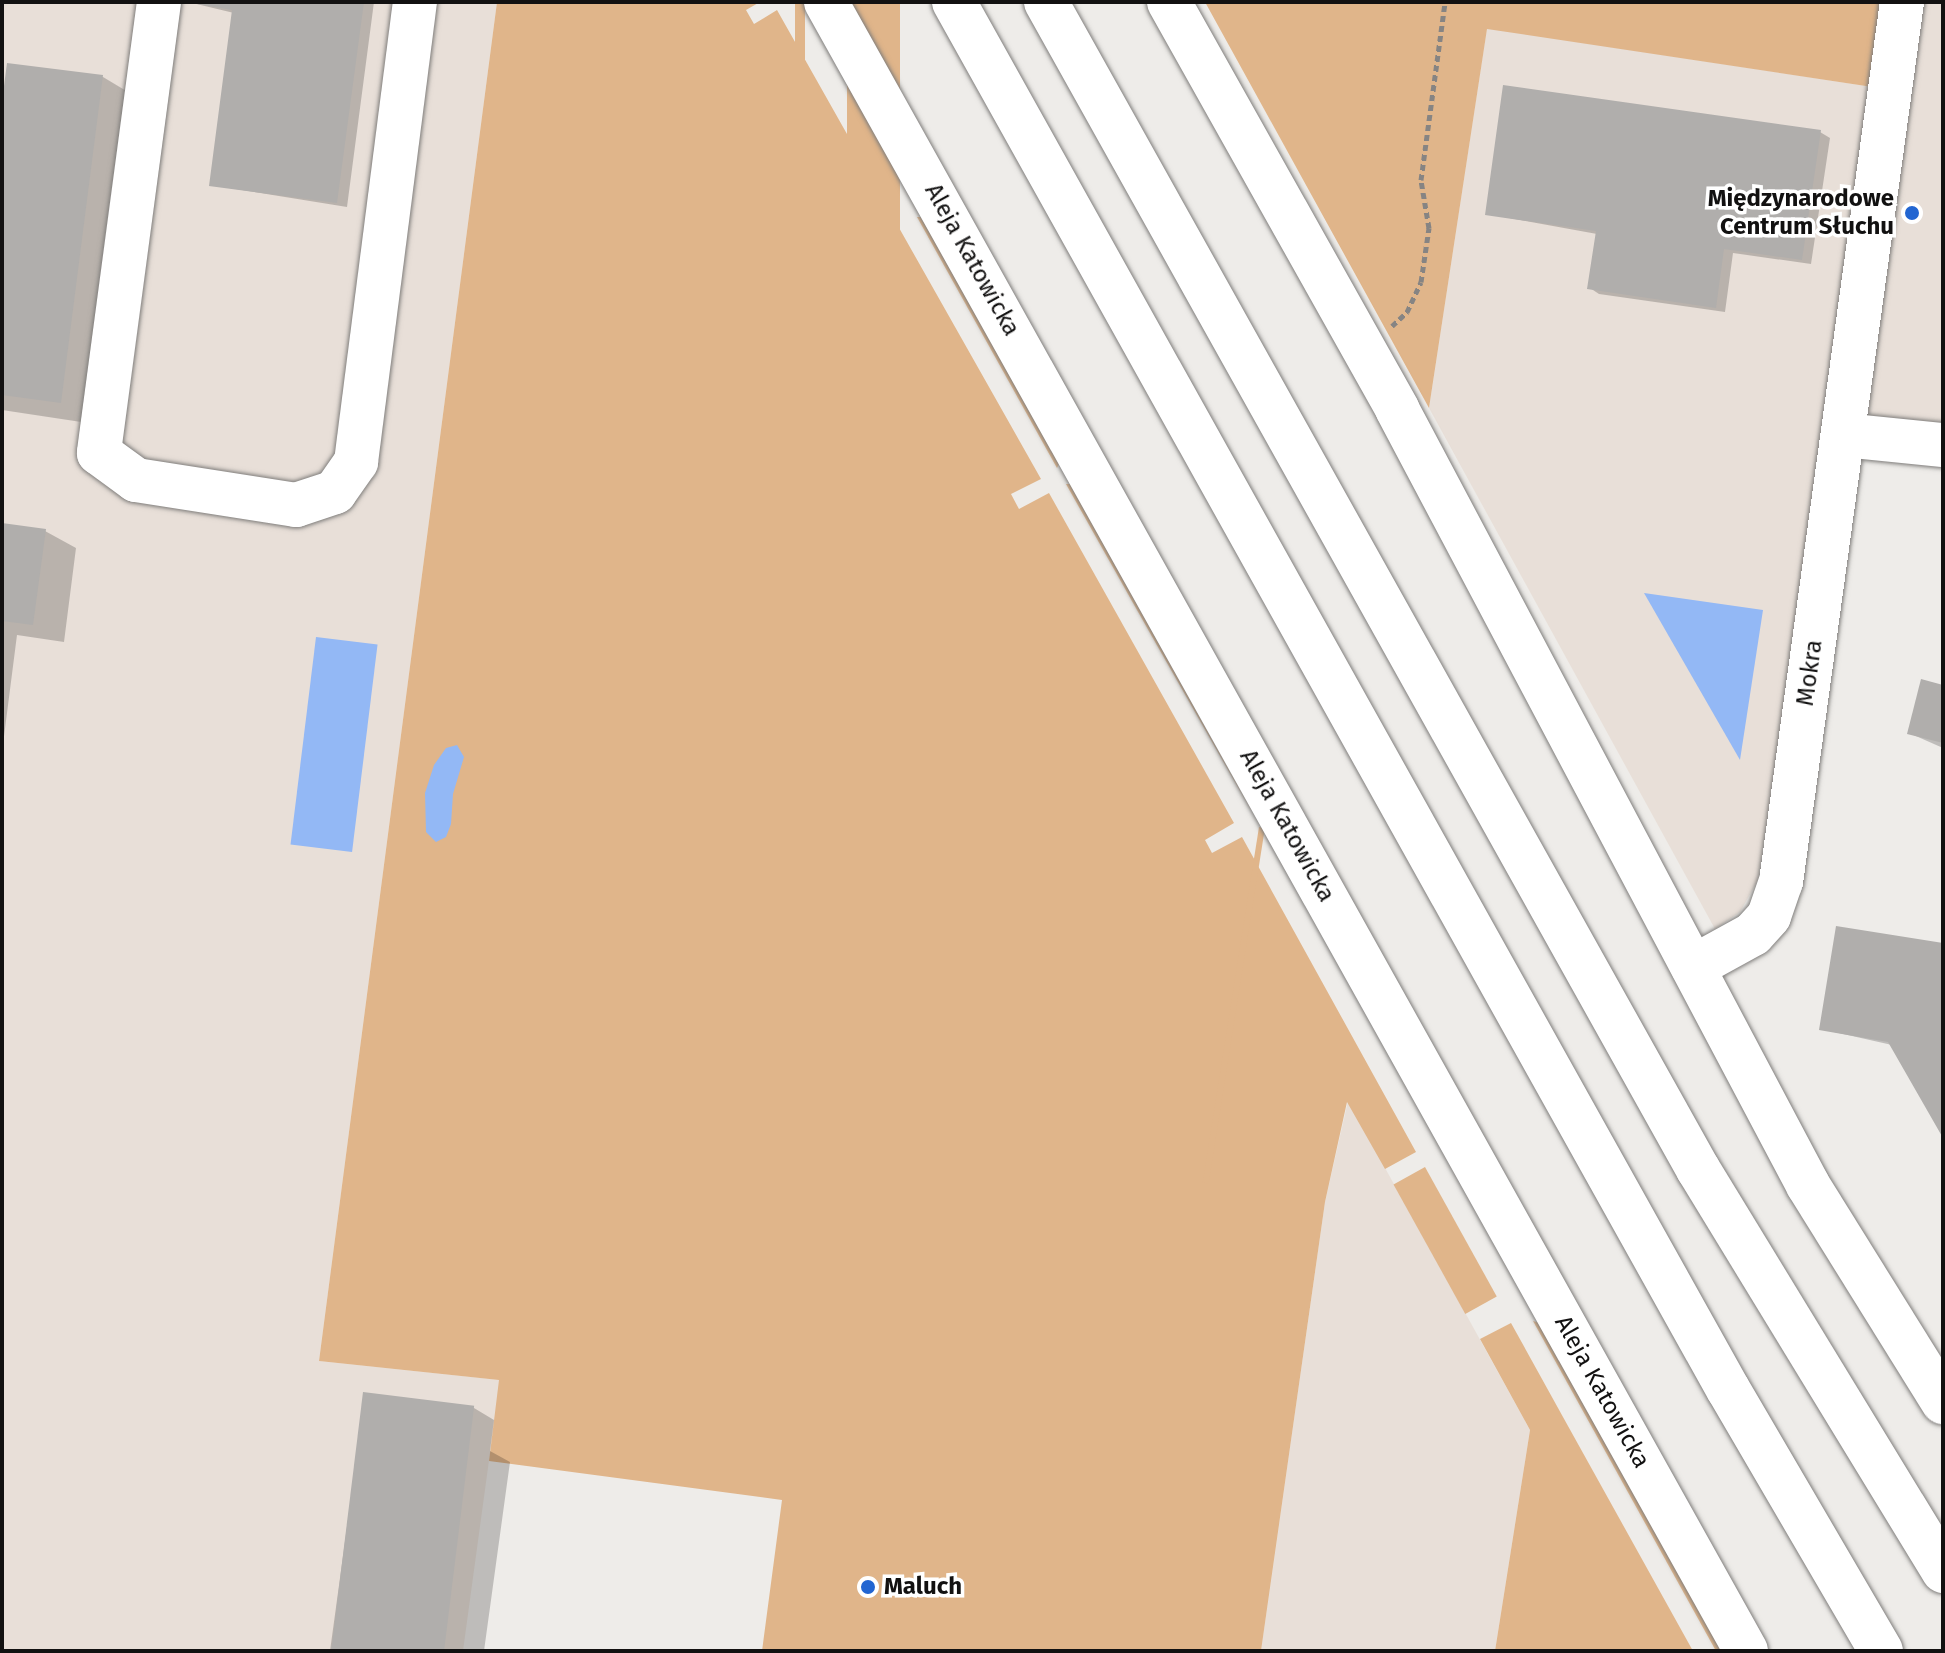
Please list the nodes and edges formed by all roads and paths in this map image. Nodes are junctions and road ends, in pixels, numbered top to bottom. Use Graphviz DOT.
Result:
graph roads {
  1 [pos="159,2"];
  2 [pos="415,2"];
  3 [pos="826,2"];
  4 [pos="954,2"];
  5 [pos="1046,2"];
  6 [pos="1169,2"];
  7 [pos="1445,2"];
  8 [pos="1902,2"];
  9 [pos="1362,346"];
  10 [pos="1844,435"];
  11 [pos="1943,445"];
  12 [pos="1693,967"];
  13 [pos="1943,1402"];
  14 [pos="1943,1571"];
  15 [pos="1746,1651"];
  16 [pos="1881,1651"];
  1 -- 2 [label="main road"];
  3 -- 15 [label="main road, Aleja Katowicka"];
  4 -- 16 [label="main road"];
  5 -- 14 [label="main road"];
  6 -- 9 [label="main road"];
  7 -- 9 [label="path"];
  8 -- 10 [label="main road, Mokra"];
  9 -- 12 [label="main road"];
  10 -- 11 [label="main road"];
  10 -- 12 [label="main road, Mokra"];
  12 -- 13 [label="main road"];
}
